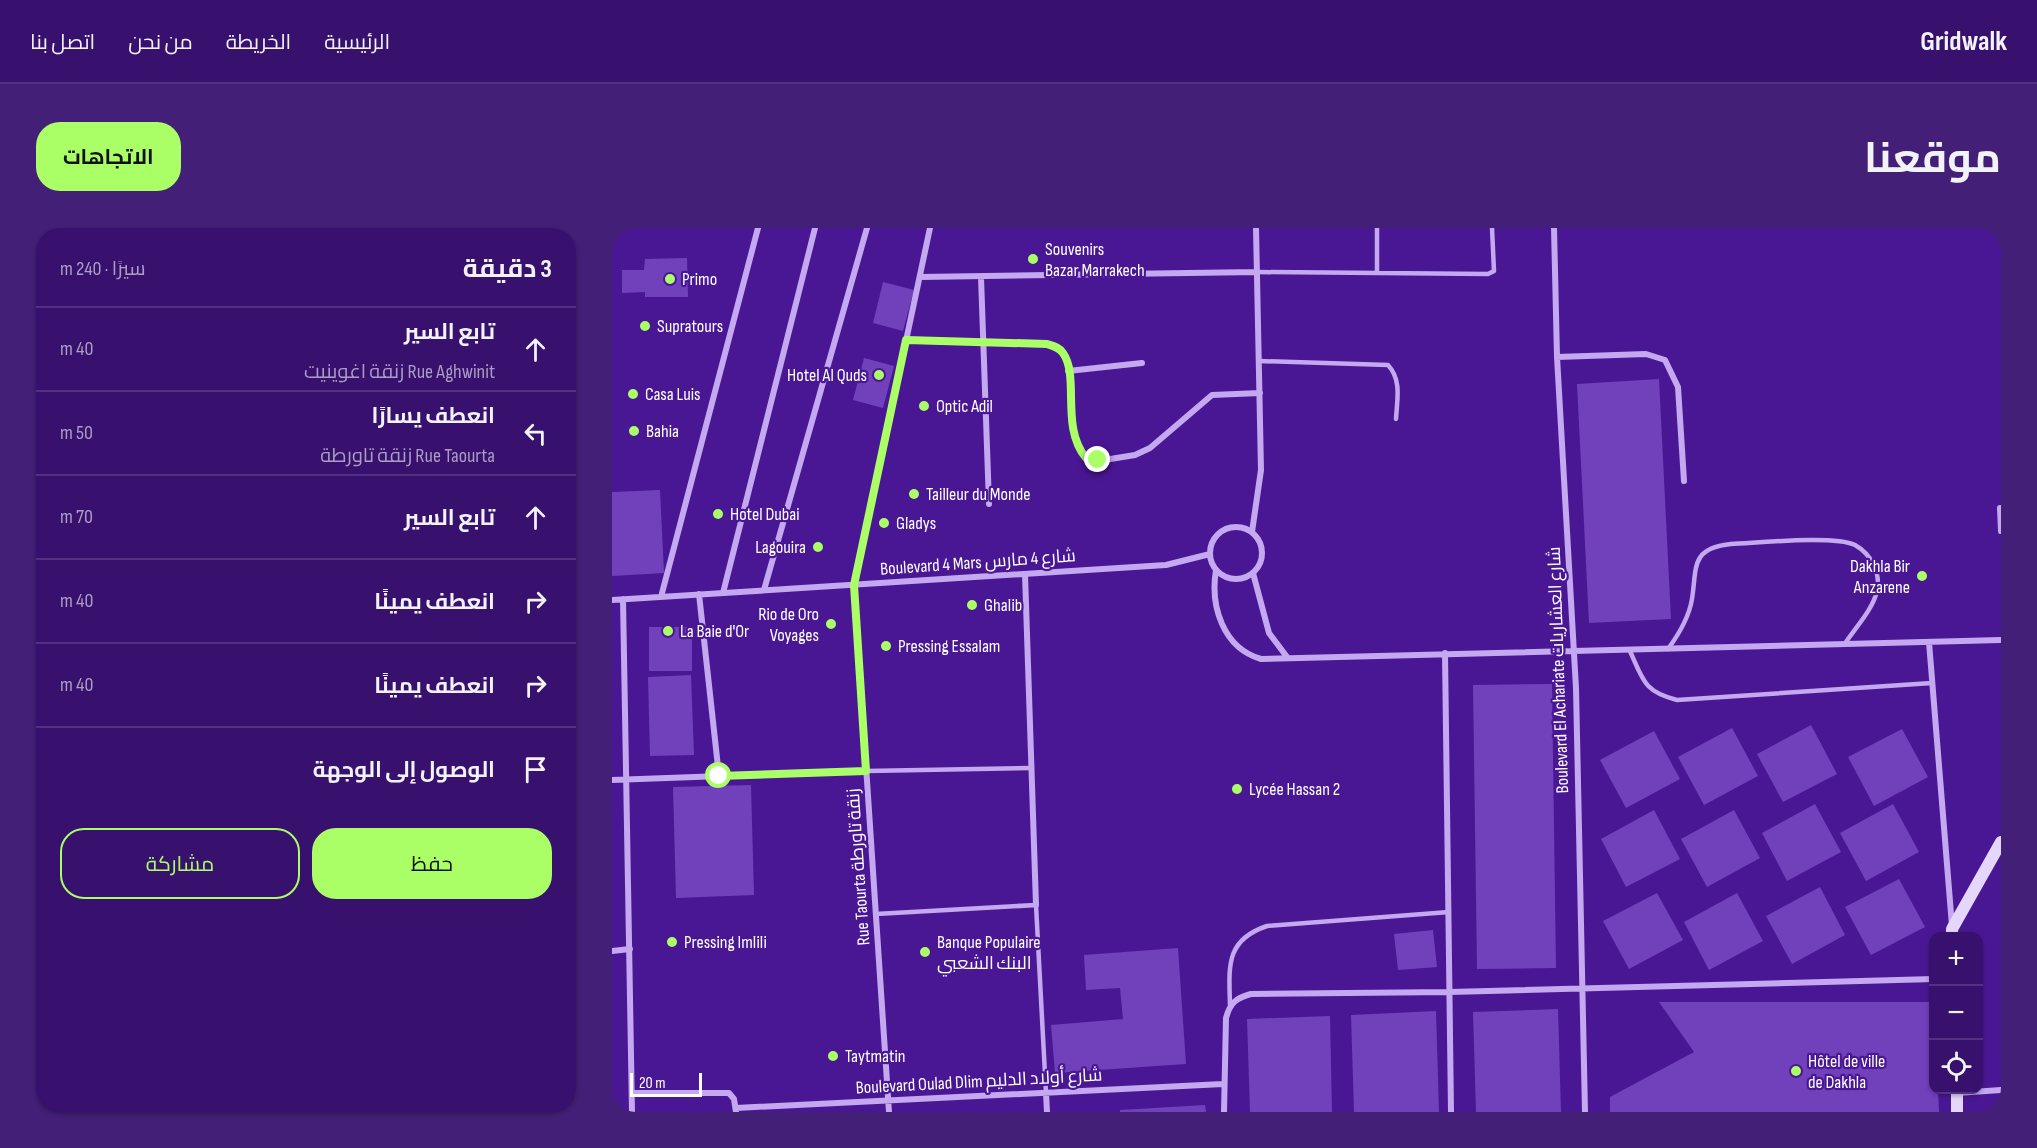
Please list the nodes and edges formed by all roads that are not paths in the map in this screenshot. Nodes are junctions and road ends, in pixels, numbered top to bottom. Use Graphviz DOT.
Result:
graph roads {
  1 [pos="758,228"];
  2 [pos="815,228"];
  3 [pos="867,228"];
  4 [pos="930,228"];
  5 [pos="1256,228"];
  6 [pos="1377,228"];
  7 [pos="1492,228"];
  8 [pos="1554,228"];
  9 [pos="1257,272"];
  10 [pos="1377,273"];
  11 [pos="920,276"];
  12 [pos="981,277"];
  13 [pos="906,340"];
  14 [pos="983,342"];
  15 [pos="1557,357"];
  16 [pos="1259,361"];
  17 [pos="1142,363"];
  18 [pos="1068,371"];
  19 [pos="1260,393"];
  20 [pos="1396,419"];
  21 [pos="1684,481"];
  22 [pos="989,504"];
  23 [pos="2000,508"];
  24 [pos="2001,531"];
  25 [pos="1252,532"];
  26 [pos="1210,554"];
  27 [pos="1216,570"];
  28 [pos="1253,573"];
  29 [pos="1025,574"];
  30 [pos="854,585"];
  31 [pos="764,590"];
  32 [pos="723,593"];
  33 [pos="699,594"];
  34 [pos="660,597"];
  35 [pos="623,599"];
  36 [pos="612,600"];
  37 [pos="2001,640"];
  38 [pos="1846,642"];
  39 [pos="1929,642"];
  40 [pos="1668,649"];
  41 [pos="1630,651"];
  42 [pos="1574,652"];
  43 [pos="1445,653"];
  44 [pos="1287,657"];
  45 [pos="1932,683"];
  46 [pos="1032,768"];
  47 [pos="866,771"];
  48 [pos="719,776"];
  49 [pos="627,779"];
  50 [pos="612,780"];
  51 [pos="2001,842"];
  52 [pos="1036,905"];
  53 [pos="1449,912"];
  54 [pos="876,914"];
  55 [pos="1952,932"];
  56 [pos="1953,932"];
  57 [pos="630,950"];
  58 [pos="612,951"];
  59 [pos="1929,979"];
  60 [pos="1584,987"];
  61 [pos="1449,992"];
  62 [pos="1230,1005"];
  63 [pos="1223,1084"];
  64 [pos="1983,1090"];
  65 [pos="2001,1090"];
  66 [pos="1046,1093"];
  67 [pos="632,1094"];
  68 [pos="1957,1094"];
  69 [pos="888,1100"];
  70 [pos="736,1110"];
  71 [pos="632,1112"];
  72 [pos="889,1112"];
  73 [pos="1047,1112"];
  74 [pos="1224,1112"];
  75 [pos="1451,1112"];
  76 [pos="1585,1112"];
  77 [pos="1957,1112"];
  1 -- 34 [label="street"];
  2 -- 32 [label="street"];
  3 -- 31 [label="street"];
  4 -- 11 [label="street, Rue Taourta زنقة تاورطة"];
  5 -- 9 [label="street"];
  6 -- 10 [label="lane"];
  7 -- 10 [label="lane"];
  8 -- 15 [label="street, Boulevard El Achariate شارع العشاريات"];
  9 -- 10 [label="lane"];
  9 -- 12 [label="street"];
  9 -- 16 [label="street"];
  11 -- 12 [label="street"];
  11 -- 13 [label="street, Rue Taourta زنقة تاورطة"];
  12 -- 14 [label="street"];
  13 -- 14 [label="street"];
  13 -- 30 [label="street, Rue Taourta زنقة تاورطة"];
  14 -- 18 [label="street"];
  14 -- 22 [label="street"];
  15 -- 21 [label="street"];
  15 -- 42 [label="street, Boulevard El Achariate شارع العشاريات"];
  16 -- 19 [label="street"];
  16 -- 20 [label="lane"];
  17 -- 18 [label="street"];
  18 -- 19 [label="street"];
  19 -- 25 [label="street"];
  23 -- 24 [label="street"];
  25 -- 26 [label="street"];
  25 -- 28 [label="street"];
  26 -- 27 [label="street"];
  26 -- 29 [label="street, Boulevard 4 Mars شارع 4 مارس"];
  27 -- 28 [label="street"];
  27 -- 44 [label="street"];
  28 -- 44 [label="street"];
  29 -- 30 [label="street, Boulevard 4 Mars شارع 4 مارس"];
  29 -- 46 [label="street"];
  30 -- 31 [label="street, Boulevard 4 Mars شارع 4 مارس"];
  30 -- 47 [label="street, Rue Taourta زنقة تاورطة"];
  31 -- 32 [label="street, Boulevard 4 Mars شارع 4 مارس"];
  32 -- 33 [label="street, Boulevard 4 Mars شارع 4 مارس"];
  33 -- 34 [label="street, Boulevard 4 Mars شارع 4 مارس"];
  33 -- 48 [label="street"];
  34 -- 35 [label="street, Boulevard 4 Mars شارع 4 مارس"];
  35 -- 36 [label="street, Boulevard 4 Mars شارع 4 مارس"];
  35 -- 49 [label="street"];
  37 -- 39 [label="street"];
  38 -- 39 [label="street"];
  38 -- 40 [label="street"];
  38 -- 40 [label="lane"];
  39 -- 45 [label="street"];
  40 -- 41 [label="street"];
  41 -- 42 [label="street"];
  41 -- 45 [label="lane"];
  42 -- 43 [label="street"];
  42 -- 60 [label="street, Boulevard El Achariate شارع العشاريات"];
  43 -- 44 [label="street"];
  43 -- 53 [label="street"];
  45 -- 55 [label="street"];
  46 -- 47 [label="lane"];
  46 -- 52 [label="street"];
  47 -- 48 [label="street"];
  47 -- 54 [label="street, Rue Taourta زنقة تاورطة"];
  48 -- 49 [label="street"];
  49 -- 50 [label="street"];
  49 -- 57 [label="street"];
  51 -- 56 [label="street"];
  52 -- 54 [label="lane"];
  52 -- 66 [label="lane"];
  53 -- 61 [label="street"];
  53 -- 62 [label="lane"];
  54 -- 69 [label="street, Rue Taourta زنقة تاورطة"];
  57 -- 58 [label="street"];
  57 -- 67 [label="street"];
  59 -- 60 [label="street"];
  60 -- 61 [label="street"];
  60 -- 76 [label="street, Boulevard El Achariate شارع العشاريات"];
  61 -- 62 [label="street"];
  61 -- 75 [label="street"];
  62 -- 63 [label="street"];
  63 -- 66 [label="street, Boulevard Oulad Dlim شارع أولاد الدليم"];
  63 -- 74 [label="street"];
  64 -- 65 [label="street"];
  66 -- 69 [label="street, Boulevard Oulad Dlim شارع أولاد الدليم"];
  66 -- 73 [label="street"];
  67 -- 70 [label="street"];
  67 -- 71 [label="street"];
  68 -- 77 [label="street"];
  69 -- 70 [label="street, Boulevard Oulad Dlim شارع أولاد الدليم"];
  69 -- 72 [label="street, Rue Taourta زنقة تاورطة"];
}
